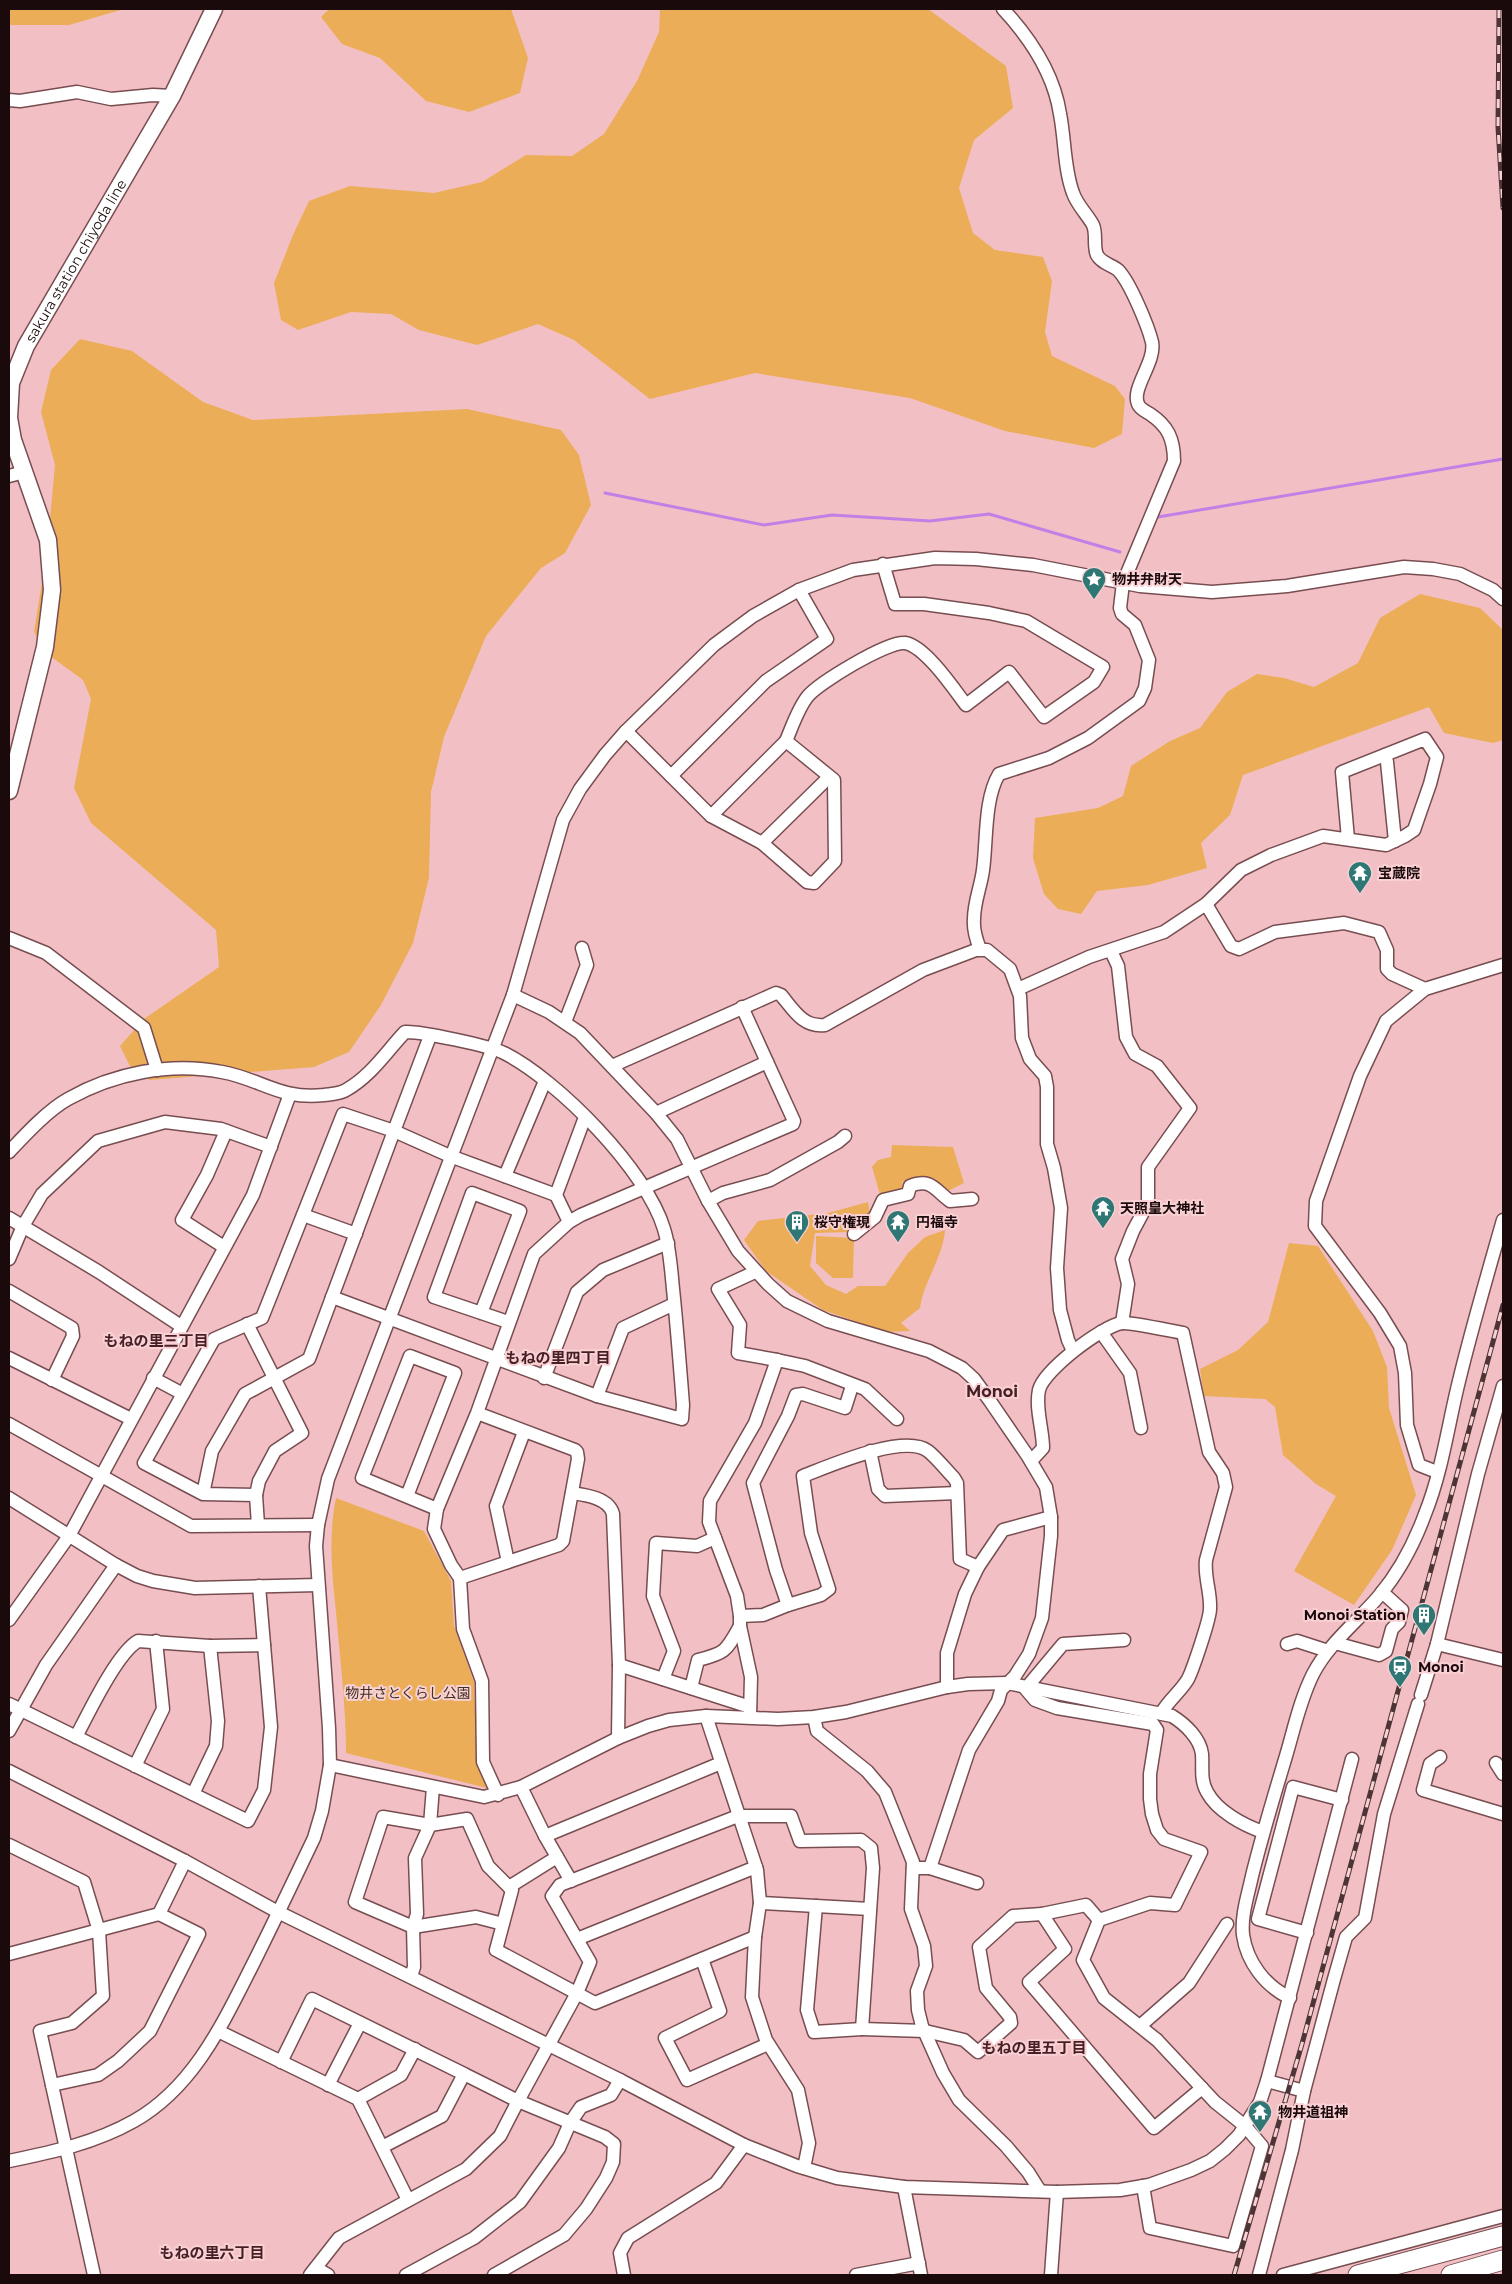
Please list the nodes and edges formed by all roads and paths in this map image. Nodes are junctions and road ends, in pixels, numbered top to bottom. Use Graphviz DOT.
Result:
graph roads {
  1 [pos="214,9"];
  2 [pos="1003,9"];
  3 [pos="172,96"];
  4 [pos="9,100"];
  5 [pos="10,383"];
  6 [pos="16,474"];
  7 [pos="883,564"];
  8 [pos="1123,582"];
  9 [pos="799,590"];
  10 [pos="1503,599"];
  11 [pos="626,731"];
  12 [pos="786,741"];
  13 [pos="1384,755"];
  14 [pos="671,776"];
  15 [pos="829,777"];
  16 [pos="9,791"];
  17 [pos="711,816"];
  18 [pos="1348,839"];
  19 [pos="1395,841"];
  20 [pos="762,843"];
  21 [pos="1206,904"];
  22 [pos="9,938"];
  23 [pos="582,948"];
  24 [pos="980,949"];
  25 [pos="1111,950"];
  26 [pos="1503,965"];
  27 [pos="1018,989"];
  28 [pos="1425,989"];
  29 [pos="513,995"];
  30 [pos="742,1007"];
  31 [pos="565,1022"];
  32 [pos="430,1036"];
  33 [pos="491,1048"];
  34 [pos="767,1062"];
  35 [pos="612,1066"];
  36 [pos="157,1070"];
  37 [pos="545,1082"];
  38 [pos="290,1094"];
  39 [pos="656,1113"];
  40 [pos="586,1117"];
  41 [pos="226,1131"];
  42 [pos="394,1131"];
  43 [pos="845,1136"];
  44 [pos="271,1147"];
  45 [pos="9,1152"];
  46 [pos="450,1156"];
  47 [pos="693,1168"];
  48 [pos="505,1176"];
  49 [pos="646,1188"];
  50 [pos="556,1195"];
  51 [pos="972,1199"];
  52 [pos="708,1201"];
  53 [pos="303,1215"];
  54 [pos="9,1218"];
  55 [pos="1503,1220"];
  56 [pos="569,1222"];
  57 [pos="23,1226"];
  58 [pos="356,1234"];
  59 [pos="854,1234"];
  60 [pos="668,1242"];
  61 [pos="224,1247"];
  62 [pos="9,1259"];
  63 [pos="755,1272"];
  64 [pos="9,1291"];
  65 [pos="332,1297"];
  66 [pos="674,1304"];
  67 [pos="481,1313"];
  68 [pos="390,1318"];
  69 [pos="508,1322"];
  70 [pos="1122,1323"];
  71 [pos="247,1324"];
  72 [pos="181,1326"];
  73 [pos="1101,1332"];
  74 [pos="1073,1351"];
  75 [pos="9,1358"];
  76 [pos="496,1358"];
  77 [pos="777,1360"];
  78 [pos="153,1378"];
  79 [pos="274,1378"];
  80 [pos="544,1378"];
  81 [pos="52,1380"];
  82 [pos="852,1386"];
  83 [pos="1503,1386"];
  84 [pos="183,1394"];
  85 [pos="597,1396"];
  86 [pos="477,1413"];
  87 [pos="131,1419"];
  88 [pos="897,1419"];
  89 [pos="9,1424"];
  90 [pos="1141,1428"];
  91 [pos="524,1432"];
  92 [pos="870,1452"];
  93 [pos="1031,1461"];
  94 [pos="1437,1472"];
  95 [pos="100,1475"];
  96 [pos="572,1493"];
  97 [pos="957,1493"];
  98 [pos="203,1494"];
  99 [pos="256,1495"];
  100 [pos="407,1496"];
  101 [pos="9,1500"];
  102 [pos="437,1509"];
  103 [pos="1051,1517"];
  104 [pos="258,1525"];
  105 [pos="318,1525"];
  106 [pos="69,1536"];
  107 [pos="715,1538"];
  108 [pos="508,1562"];
  109 [pos="116,1565"];
  110 [pos="978,1567"];
  111 [pos="460,1578"];
  112 [pos="318,1584"];
  113 [pos="259,1586"];
  114 [pos="1382,1592"];
  115 [pos="788,1605"];
  116 [pos="9,1620"];
  117 [pos="740,1621"];
  118 [pos="1205,1627"];
  119 [pos="1124,1640"];
  120 [pos="156,1641"];
  121 [pos="1211,1641"];
  122 [pos="1287,1644"];
  123 [pos="1437,1644"];
  124 [pos="264,1645"];
  125 [pos="210,1646"];
  126 [pos="1331,1647"];
  127 [pos="1503,1660"];
  128 [pos="619,1665"];
  129 [pos="663,1679"];
  130 [pos="1007,1683"];
  131 [pos="947,1687"];
  132 [pos="1026,1687"];
  133 [pos="691,1688"];
  134 [pos="14,1707"];
  135 [pos="1162,1712"];
  136 [pos="750,1713"];
  137 [pos="706,1716"];
  138 [pos="814,1717"];
  139 [pos="9,1731"];
  140 [pos="76,1737"];
  141 [pos="618,1738"];
  142 [pos="1440,1757"];
  143 [pos="1352,1759"];
  144 [pos="721,1763"];
  145 [pos="330,1765"];
  146 [pos="135,1766"];
  147 [pos="9,1771"];
  148 [pos="433,1787"];
  149 [pos="521,1787"];
  150 [pos="193,1794"];
  151 [pos="498,1795"];
  152 [pos="1342,1800"];
  153 [pos="1503,1814"];
  154 [pos="738,1816"];
  155 [pos="430,1825"];
  156 [pos="1263,1832"];
  157 [pos="545,1836"];
  158 [pos="9,1845"];
  159 [pos="557,1857"];
  160 [pos="185,1861"];
  161 [pos="756,1867"];
  162 [pos="913,1868"];
  163 [pos="930,1868"];
  164 [pos="571,1881"];
  165 [pos="977,1882"];
  166 [pos="509,1888"];
  167 [pos="760,1904"];
  168 [pos="816,1906"];
  169 [pos="870,1909"];
  170 [pos="278,1912"];
  171 [pos="159,1914"];
  172 [pos="1042,1914"];
  173 [pos="1099,1920"];
  174 [pos="503,1924"];
  175 [pos="1227,1924"];
  176 [pos="413,1927"];
  177 [pos="99,1931"];
  178 [pos="1307,1933"];
  179 [pos="755,1937"];
  180 [pos="577,1939"];
  181 [pos="9,1954"];
  182 [pos="702,1959"];
  183 [pos="411,1976"];
  184 [pos="577,1993"];
  185 [pos="1290,1998"];
  186 [pos="360,2023"];
  187 [pos="1140,2026"];
  188 [pos="862,2029"];
  189 [pos="925,2031"];
  190 [pos="218,2032"];
  191 [pos="768,2044"];
  192 [pos="548,2046"];
  193 [pos="415,2049"];
  194 [pos="280,2062"];
  195 [pos="464,2074"];
  196 [pos="620,2080"];
  197 [pos="1267,2081"];
  198 [pos="328,2084"];
  199 [pos="52,2085"];
  200 [pos="1202,2088"];
  201 [pos="1304,2091"];
  202 [pos="358,2099"];
  203 [pos="518,2101"];
  204 [pos="570,2123"];
  205 [pos="1244,2126"];
  206 [pos="744,2145"];
  207 [pos="382,2146"];
  208 [pos="68,2149"];
  209 [pos="9,2161"];
  210 [pos="804,2168"];
  211 [pos="1143,2186"];
  212 [pos="904,2187"];
  213 [pos="1040,2191"];
  214 [pos="1057,2192"];
  215 [pos="408,2200"];
  216 [pos="1503,2216"];
  217 [pos="1503,2236"];
  218 [pos="1503,2260"];
  219 [pos="920,2269"];
  220 [pos="313,2271"];
  221 [pos="94,2275"];
  222 [pos="328,2275"];
  223 [pos="406,2275"];
  224 [pos="494,2275"];
  225 [pos="624,2275"];
  226 [pos="856,2275"];
  227 [pos="1051,2275"];
  228 [pos="1259,2275"];
  229 [pos="1283,2275"];
  230 [pos="1358,2275"];
  231 [pos="1451,2275"];
  1 -- 3 [label="main road, sakura station chiyoda line"];
  2 -- 8 [label="street"];
  3 -- 4 [label="street"];
  3 -- 5 [label="main road, sakura station chiyoda line"];
  5 -- 6 [label="main road, sakura station chiyoda line"];
  6 -- 16 [label="main road, sakura station chiyoda line"];
  7 -- 8 [label="street"];
  7 -- 9 [label="street"];
  7 -- 12 [label="street"];
  8 -- 10 [label="street"];
  8 -- 24 [label="street"];
  9 -- 11 [label="street"];
  9 -- 14 [label="street"];
  11 -- 14 [label="street"];
  11 -- 29 [label="street"];
  12 -- 15 [label="street"];
  12 -- 17 [label="street"];
  13 -- 18 [label="street"];
  13 -- 19 [label="street"];
  13 -- 19 [label="street"];
  14 -- 17 [label="street"];
  15 -- 20 [label="street"];
  15 -- 20 [label="street"];
  17 -- 20 [label="street"];
  18 -- 19 [label="street"];
  18 -- 21 [label="street"];
  21 -- 25 [label="street"];
  21 -- 28 [label="street"];
  22 -- 36 [label="street"];
  23 -- 31 [label="street"];
  24 -- 27 [label="street"];
  24 -- 30 [label="street"];
  25 -- 27 [label="street"];
  25 -- 70 [label="street"];
  26 -- 28 [label="street"];
  27 -- 74 [label="street"];
  28 -- 94 [label="street"];
  29 -- 31 [label="street"];
  29 -- 33 [label="street"];
  30 -- 34 [label="street"];
  30 -- 35 [label="street"];
  31 -- 35 [label="street"];
  32 -- 33 [label="street"];
  32 -- 38 [label="street"];
  32 -- 42 [label="street"];
  33 -- 37 [label="street"];
  33 -- 46 [label="street"];
  34 -- 39 [label="street"];
  34 -- 47 [label="street"];
  35 -- 39 [label="street"];
  36 -- 38 [label="street"];
  36 -- 45 [label="street"];
  37 -- 40 [label="street"];
  37 -- 48 [label="street"];
  38 -- 44 [label="street"];
  39 -- 47 [label="street"];
  40 -- 49 [label="street"];
  40 -- 50 [label="street"];
  41 -- 44 [label="street"];
  41 -- 57 [label="street"];
  41 -- 61 [label="street"];
  42 -- 46 [label="street"];
  42 -- 53 [label="street"];
  42 -- 58 [label="street"];
  43 -- 52 [label="street"];
  44 -- 61 [label="street"];
  46 -- 48 [label="street"];
  46 -- 68 [label="street"];
  47 -- 49 [label="street"];
  47 -- 52 [label="street"];
  48 -- 50 [label="street"];
  49 -- 56 [label="street"];
  49 -- 60 [label="street"];
  50 -- 56 [label="street"];
  51 -- 59 [label="street"];
  52 -- 63 [label="street"];
  53 -- 58 [label="street"];
  53 -- 71 [label="street"];
  54 -- 57 [label="street"];
  55 -- 94 [label="street"];
  56 -- 69 [label="street"];
  57 -- 62 [label="street"];
  57 -- 72 [label="street"];
  58 -- 65 [label="street"];
  60 -- 66 [label="street"];
  60 -- 80 [label="street"];
  61 -- 72 [label="street"];
  63 -- 77 [label="street"];
  63 -- 93 [label="street"];
  64 -- 81 [label="street"];
  65 -- 68 [label="street"];
  65 -- 79 [label="street"];
  66 -- 85 [label="street"];
  66 -- 85 [label="street"];
  67 -- 67 [label="street"];
  67 -- 69 [label="street"];
  68 -- 76 [label="street"];
  68 -- 105 [label="street"];
  69 -- 76 [label="street"];
  70 -- 73 [label="street"];
  70 -- 118 [label="street"];
  71 -- 79 [label="street"];
  71 -- 84 [label="street"];
  72 -- 78 [label="street"];
  73 -- 74 [label="street"];
  73 -- 90 [label="street"];
  74 -- 93 [label="street"];
  75 -- 81 [label="street"];
  76 -- 80 [label="street"];
  76 -- 86 [label="street"];
  77 -- 82 [label="street"];
  77 -- 107 [label="street"];
  78 -- 84 [label="street"];
  78 -- 87 [label="street"];
  79 -- 98 [label="street"];
  79 -- 99 [label="street"];
  80 -- 85 [label="street"];
  81 -- 87 [label="street"];
  82 -- 88 [label="street"];
  82 -- 115 [label="street"];
  83 -- 123 [label="street"];
  84 -- 98 [label="street"];
  86 -- 91 [label="street"];
  86 -- 102 [label="street"];
  87 -- 95 [label="street"];
  89 -- 95 [label="street"];
  91 -- 96 [label="street"];
  91 -- 108 [label="street"];
  92 -- 97 [label="street"];
  92 -- 97 [label="street"];
  92 -- 115 [label="street"];
  93 -- 103 [label="street"];
  94 -- 114 [label="street"];
  95 -- 104 [label="street"];
  95 -- 106 [label="street"];
  96 -- 108 [label="street"];
  96 -- 128 [label="street"];
  97 -- 110 [label="street"];
  98 -- 99 [label="street"];
  99 -- 104 [label="street"];
  100 -- 100 [label="street"];
  100 -- 102 [label="street"];
  101 -- 106 [label="street"];
  102 -- 111 [label="street"];
  103 -- 110 [label="street"];
  103 -- 130 [label="street"];
  104 -- 105 [label="street"];
  105 -- 112 [label="street"];
  106 -- 109 [label="street"];
  106 -- 116 [label="street"];
  107 -- 117 [label="street"];
  107 -- 129 [label="street"];
  108 -- 111 [label="street"];
  109 -- 113 [label="street"];
  109 -- 134 [label="street"];
  110 -- 131 [label="street"];
  111 -- 151 [label="street"];
  112 -- 113 [label="street"];
  112 -- 145 [label="street"];
  113 -- 124 [label="street"];
  114 -- 126 [label="street"];
  114 -- 126 [label="street"];
  115 -- 117 [label="street"];
  117 -- 133 [label="street"];
  117 -- 136 [label="street"];
  118 -- 121 [label="street"];
  118 -- 135 [label="street"];
  119 -- 132 [label="street"];
  120 -- 125 [label="street"];
  120 -- 140 [label="street"];
  120 -- 146 [label="street"];
  122 -- 126 [label="street"];
  123 -- 127 [label="street"];
  123 -- 201 [label="street"];
  124 -- 125 [label="street"];
  124 -- 150 [label="street"];
  125 -- 150 [label="street"];
  126 -- 156 [label="street"];
  128 -- 129 [label="street"];
  128 -- 141 [label="street"];
  129 -- 133 [label="street"];
  130 -- 131 [label="street"];
  130 -- 132 [label="street"];
  130 -- 163 [label="street"];
  131 -- 138 [label="street"];
  132 -- 135 [label="street"];
  132 -- 173 [label="street"];
  133 -- 136 [label="street"];
  134 -- 139 [label="street"];
  134 -- 140 [label="street"];
  135 -- 156 [label="street"];
  136 -- 137 [label="street"];
  136 -- 138 [label="street"];
  137 -- 141 [label="street"];
  137 -- 144 [label="street"];
  138 -- 162 [label="street"];
  140 -- 146 [label="street"];
  141 -- 149 [label="street"];
  142 -- 153 [label="street"];
  143 -- 152 [label="street"];
  144 -- 154 [label="street"];
  144 -- 157 [label="street"];
  145 -- 148 [label="street"];
  145 -- 170 [label="street"];
  146 -- 150 [label="street"];
  147 -- 160 [label="street"];
  148 -- 151 [label="street"];
  148 -- 155 [label="street"];
  149 -- 151 [label="street"];
  149 -- 157 [label="street"];
  152 -- 178 [label="street"];
  152 -- 178 [label="street"];
  154 -- 161 [label="street"];
  154 -- 164 [label="street"];
  154 -- 169 [label="street"];
  155 -- 166 [label="street"];
  155 -- 176 [label="street"];
  155 -- 176 [label="street"];
  156 -- 185 [label="street"];
  157 -- 159 [label="street"];
  158 -- 177 [label="street"];
  159 -- 164 [label="street"];
  159 -- 166 [label="street"];
  160 -- 170 [label="street"];
  160 -- 171 [label="street"];
  161 -- 167 [label="street"];
  161 -- 180 [label="street"];
  162 -- 163 [label="street"];
  162 -- 189 [label="street"];
  163 -- 165 [label="street"];
  164 -- 180 [label="street"];
  166 -- 174 [label="street"];
  167 -- 168 [label="street"];
  167 -- 179 [label="street"];
  168 -- 169 [label="street"];
  168 -- 188 [label="street"];
  169 -- 188 [label="street"];
  170 -- 183 [label="street"];
  170 -- 190 [label="street"];
  171 -- 177 [label="street"];
  171 -- 199 [label="street"];
  172 -- 173 [label="street"];
  172 -- 189 [label="street"];
  172 -- 200 [label="street"];
  173 -- 187 [label="street"];
  174 -- 176 [label="street"];
  174 -- 184 [label="street"];
  175 -- 187 [label="street"];
  176 -- 183 [label="street"];
  177 -- 181 [label="street"];
  177 -- 199 [label="street"];
  178 -- 185 [label="street"];
  179 -- 182 [label="street"];
  179 -- 191 [label="street"];
  180 -- 184 [label="street"];
  182 -- 184 [label="street"];
  182 -- 191 [label="street"];
  183 -- 192 [label="street"];
  184 -- 192 [label="street"];
  185 -- 197 [label="street"];
  186 -- 193 [label="street"];
  186 -- 194 [label="street"];
  186 -- 198 [label="street"];
  187 -- 200 [label="street"];
  188 -- 189 [label="street"];
  189 -- 213 [label="street"];
  190 -- 194 [label="street"];
  190 -- 208 [label="street"];
  191 -- 210 [label="street"];
  192 -- 196 [label="street"];
  192 -- 203 [label="street"];
  193 -- 195 [label="street"];
  193 -- 202 [label="street"];
  194 -- 198 [label="street"];
  195 -- 203 [label="street"];
  195 -- 207 [label="street"];
  196 -- 204 [label="street"];
  196 -- 206 [label="street"];
  197 -- 201 [label="street"];
  197 -- 205 [label="street"];
  198 -- 202 [label="street"];
  199 -- 208 [label="street"];
  200 -- 205 [label="street"];
  201 -- 228 [label="street"];
  202 -- 207 [label="street"];
  203 -- 204 [label="street"];
  203 -- 215 [label="street"];
  204 -- 223 [label="street"];
  204 -- 224 [label="street"];
  205 -- 211 [label="street"];
  205 -- 211 [label="street"];
  206 -- 210 [label="street"];
  206 -- 225 [label="street"];
  207 -- 215 [label="street"];
  208 -- 209 [label="street"];
  208 -- 221 [label="street"];
  210 -- 212 [label="street"];
  211 -- 214 [label="street"];
  212 -- 213 [label="street"];
  212 -- 219 [label="street"];
  213 -- 214 [label="street"];
  214 -- 227 [label="street"];
  215 -- 220 [label="street"];
  216 -- 229 [label="street"];
  217 -- 230 [label="highway"];
  218 -- 231 [label="highway"];
  219 -- 226 [label="street"];
  220 -- 222 [label="street"];
}
